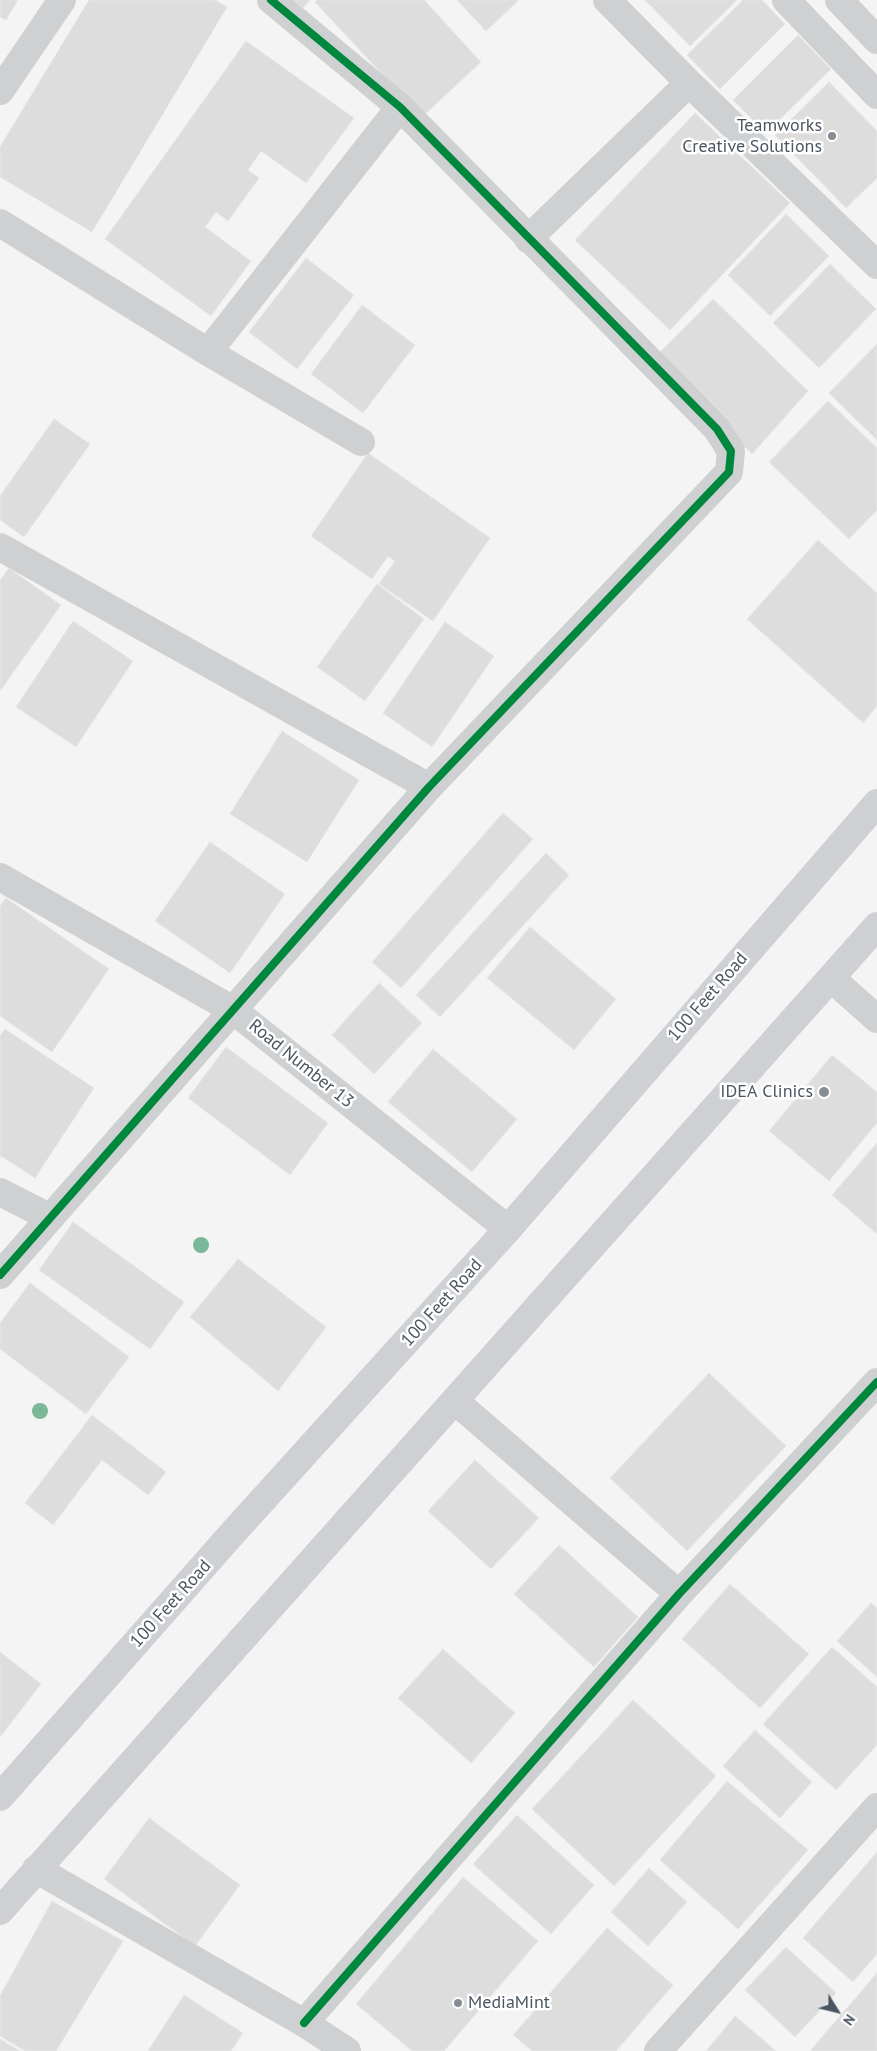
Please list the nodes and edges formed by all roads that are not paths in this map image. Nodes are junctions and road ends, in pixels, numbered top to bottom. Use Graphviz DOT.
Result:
graph roads {
  1 [pos="62,0"];
  2 [pos="271,0"];
  3 [pos="607,0"];
  4 [pos="786,0"];
  5 [pos="839,0"];
  6 [pos="877,40"];
  7 [pos="689,83"];
  8 [pos="0,91"];
  9 [pos="877,95"];
  10 [pos="400,107"];
  11 [pos="0,223"];
  12 [pos="528,239"];
  13 [pos="877,265"];
  14 [pos="208,352"];
  15 [pos="361,442"];
  16 [pos="0,547"];
  17 [pos="429,787"];
  18 [pos="877,803"];
  19 [pos="0,877"];
  20 [pos="877,926"];
  21 [pos="831,978"];
  22 [pos="233,1010"];
  23 [pos="877,1020"];
  24 [pos="0,1192"];
  25 [pos="48,1217"];
  26 [pos="508,1229"];
  27 [pos="0,1274"];
  28 [pos="877,1382"];
  29 [pos="455,1401"];
  30 [pos="679,1594"];
  31 [pos="0,1796"];
  32 [pos="877,1808"];
  33 [pos="36,1870"];
  34 [pos="0,1911"];
  35 [pos="304,2023"];
  36 [pos="348,2051"];
  37 [pos="658,2051"];
  1 -- 8 [label="street"];
  2 -- 10 [label="street"];
  3 -- 7 [label="street"];
  4 -- 9 [label="street"];
  5 -- 6 [label="street"];
  7 -- 12 [label="street"];
  7 -- 13 [label="street"];
  10 -- 12 [label="street"];
  10 -- 14 [label="street"];
  11 -- 14 [label="street"];
  12 -- 17 [label="street"];
  14 -- 15 [label="street"];
  16 -- 17 [label="street"];
  17 -- 22 [label="street"];
  18 -- 26 [label="main road, 100 Feet Road"];
  19 -- 22 [label="street, Road Number 13"];
  20 -- 21 [label="main road"];
  21 -- 23 [label="street"];
  21 -- 29 [label="main road"];
  22 -- 25 [label="street"];
  22 -- 26 [label="street, Road Number 13"];
  24 -- 25 [label="street"];
  25 -- 27 [label="street"];
  26 -- 31 [label="main road, 100 Feet Road"];
  28 -- 30 [label="street"];
  29 -- 30 [label="street"];
  29 -- 33 [label="main road"];
  30 -- 35 [label="street"];
  32 -- 37 [label="street"];
  33 -- 34 [label="main road"];
  33 -- 35 [label="street"];
  35 -- 36 [label="street"];
}
